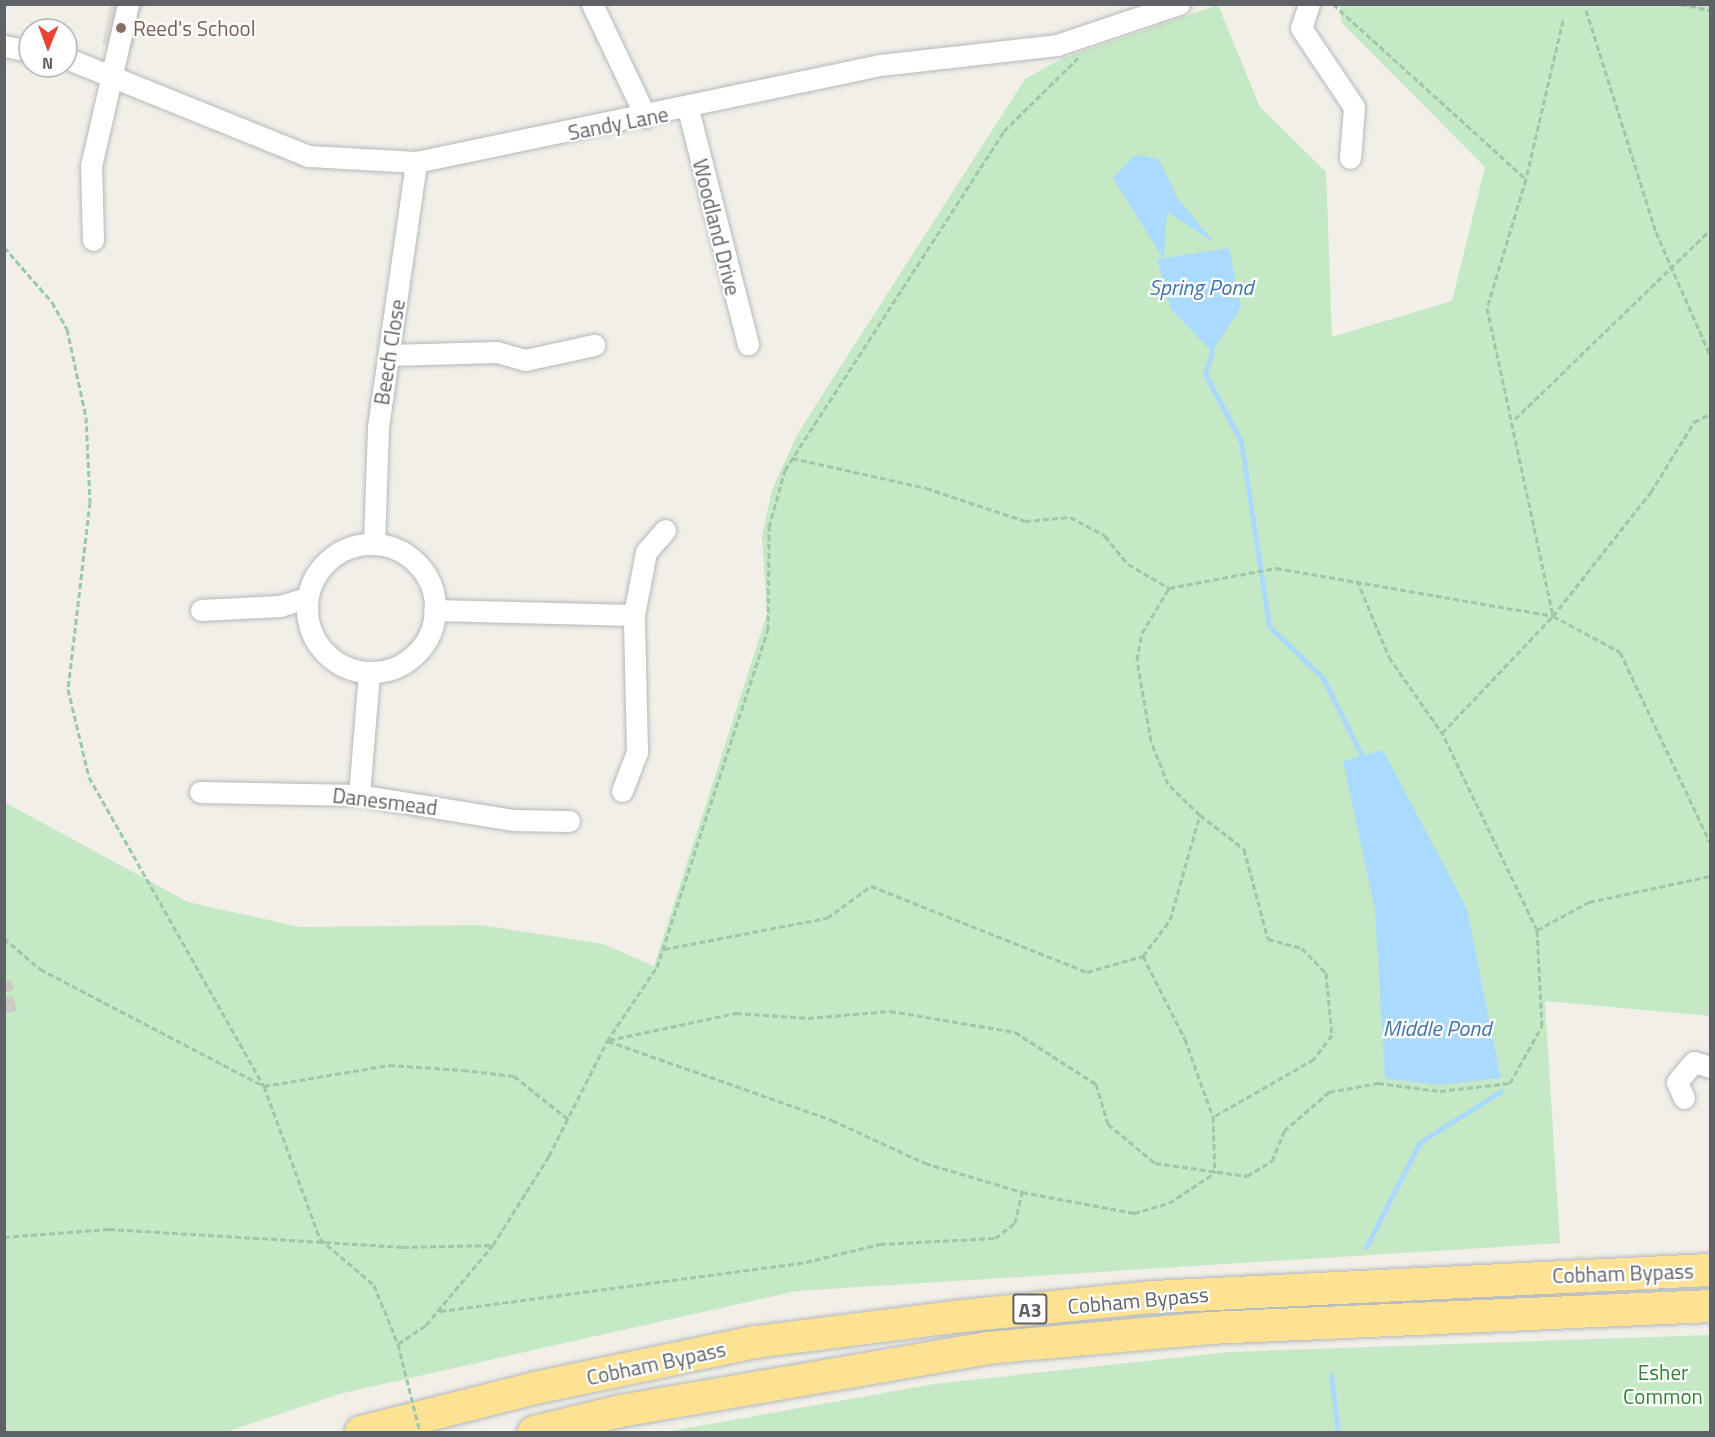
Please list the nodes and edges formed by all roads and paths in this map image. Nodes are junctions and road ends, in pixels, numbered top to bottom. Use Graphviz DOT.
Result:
graph roads {
  1 [pos="128,4"];
  2 [pos="592,4"];
  3 [pos="1179,4"];
  4 [pos="1309,4"];
  5 [pos="1333,4"];
  6 [pos="1682,4"];
  7 [pos="1586,10"];
  8 [pos="1710,10"];
  9 [pos="1563,20"];
  10 [pos="1102,34"];
  11 [pos="78,62"];
  12 [pos="115,75"];
  13 [pos="688,109"];
  14 [pos="646,117"];
  15 [pos="1350,158"];
  16 [pos="416,162"];
  17 [pos="1526,179"];
  18 [pos="1710,230"];
  19 [pos="93,240"];
  20 [pos="4,247"];
  21 [pos="1675,268"];
  22 [pos="748,344"];
  23 [pos="594,345"];
  24 [pos="389,355"];
  25 [pos="1710,355"];
  26 [pos="1710,414"];
  27 [pos="1515,419"];
  28 [pos="792,458"];
  29 [pos="665,530"];
  30 [pos="374,543"];
  31 [pos="1357,580"];
  32 [pos="1169,588"];
  33 [pos="307,598"];
  34 [pos="201,610"];
  35 [pos="434,610"];
  36 [pos="634,615"];
  37 [pos="1553,615"];
  38 [pos="369,673"];
  39 [pos="1442,733"];
  40 [pos="622,791"];
  41 [pos="200,792"];
  42 [pos="359,795"];
  43 [pos="1200,814"];
  44 [pos="569,821"];
  45 [pos="1710,842"];
  46 [pos="1710,876"];
  47 [pos="1538,930"];
  48 [pos="4,938"];
  49 [pos="664,949"];
  50 [pos="1143,957"];
  51 [pos="607,1041"];
  52 [pos="1710,1067"];
  53 [pos="264,1086"];
  54 [pos="1684,1098"];
  55 [pos="1213,1117"];
  56 [pos="568,1119"];
  57 [pos="1215,1173"];
  58 [pos="1022,1192"];
  59 [pos="4,1237"];
  60 [pos="320,1239"];
  61 [pos="493,1245"];
  62 [pos="1710,1270"];
  63 [pos="1710,1306"];
  64 [pos="438,1311"];
  65 [pos="398,1344"];
  66 [pos="361,1432"];
  67 [pos="420,1432"];
  68 [pos="534,1432"];
  1 -- 12 [label="street"];
  2 -- 14 [label="street"];
  3 -- 10 [label="street, Sandy Lane"];
  4 -- 15 [label="street"];
  5 -- 17 [label="path"];
  6 -- 8 [label="path"];
  7 -- 21 [label="path"];
  9 -- 17 [label="path"];
  10 -- 13 [label="street, Sandy Lane"];
  10 -- 28 [label="path"];
  11 -- 12 [label="street, Sandy Lane"];
  12 -- 16 [label="street, Sandy Lane"];
  12 -- 19 [label="street"];
  13 -- 14 [label="street, Sandy Lane"];
  13 -- 22 [label="street, Woodland Drive"];
  14 -- 16 [label="street, Sandy Lane"];
  16 -- 24 [label="street, Beech Close"];
  17 -- 27 [label="path"];
  18 -- 21 [label="path"];
  20 -- 53 [label="path"];
  21 -- 25 [label="path"];
  21 -- 27 [label="path"];
  23 -- 24 [label="street"];
  24 -- 30 [label="street, Beech Close"];
  26 -- 37 [label="path"];
  27 -- 37 [label="path"];
  28 -- 32 [label="path"];
  28 -- 49 [label="path"];
  29 -- 36 [label="street"];
  30 -- 33 [label="street"];
  30 -- 35 [label="street"];
  31 -- 32 [label="path"];
  31 -- 37 [label="path"];
  31 -- 39 [label="path"];
  32 -- 43 [label="path"];
  33 -- 34 [label="street"];
  33 -- 38 [label="street"];
  35 -- 36 [label="street"];
  35 -- 38 [label="street"];
  36 -- 40 [label="street"];
  37 -- 39 [label="path"];
  37 -- 45 [label="path"];
  38 -- 42 [label="street"];
  39 -- 47 [label="path"];
  41 -- 42 [label="street, Danesmead"];
  42 -- 44 [label="street, Danesmead"];
  43 -- 50 [label="path"];
  43 -- 55 [label="path"];
  46 -- 47 [label="path"];
  47 -- 57 [label="path"];
  48 -- 53 [label="path"];
  49 -- 50 [label="path"];
  49 -- 51 [label="path"];
  50 -- 55 [label="path"];
  51 -- 56 [label="path"];
  51 -- 57 [label="path"];
  51 -- 58 [label="path"];
  52 -- 54 [label="street"];
  53 -- 56 [label="path"];
  53 -- 60 [label="path"];
  55 -- 57 [label="path"];
  56 -- 61 [label="path"];
  57 -- 58 [label="path"];
  58 -- 64 [label="path"];
  59 -- 60 [label="path"];
  60 -- 61 [label="path"];
  60 -- 65 [label="path"];
  61 -- 64 [label="path"];
  62 -- 66 [label="highway, Cobham Bypass / A3"];
  63 -- 68 [label="highway, Cobham Bypass / A3"];
  64 -- 65 [label="path"];
  65 -- 67 [label="path, bridge"];
}
